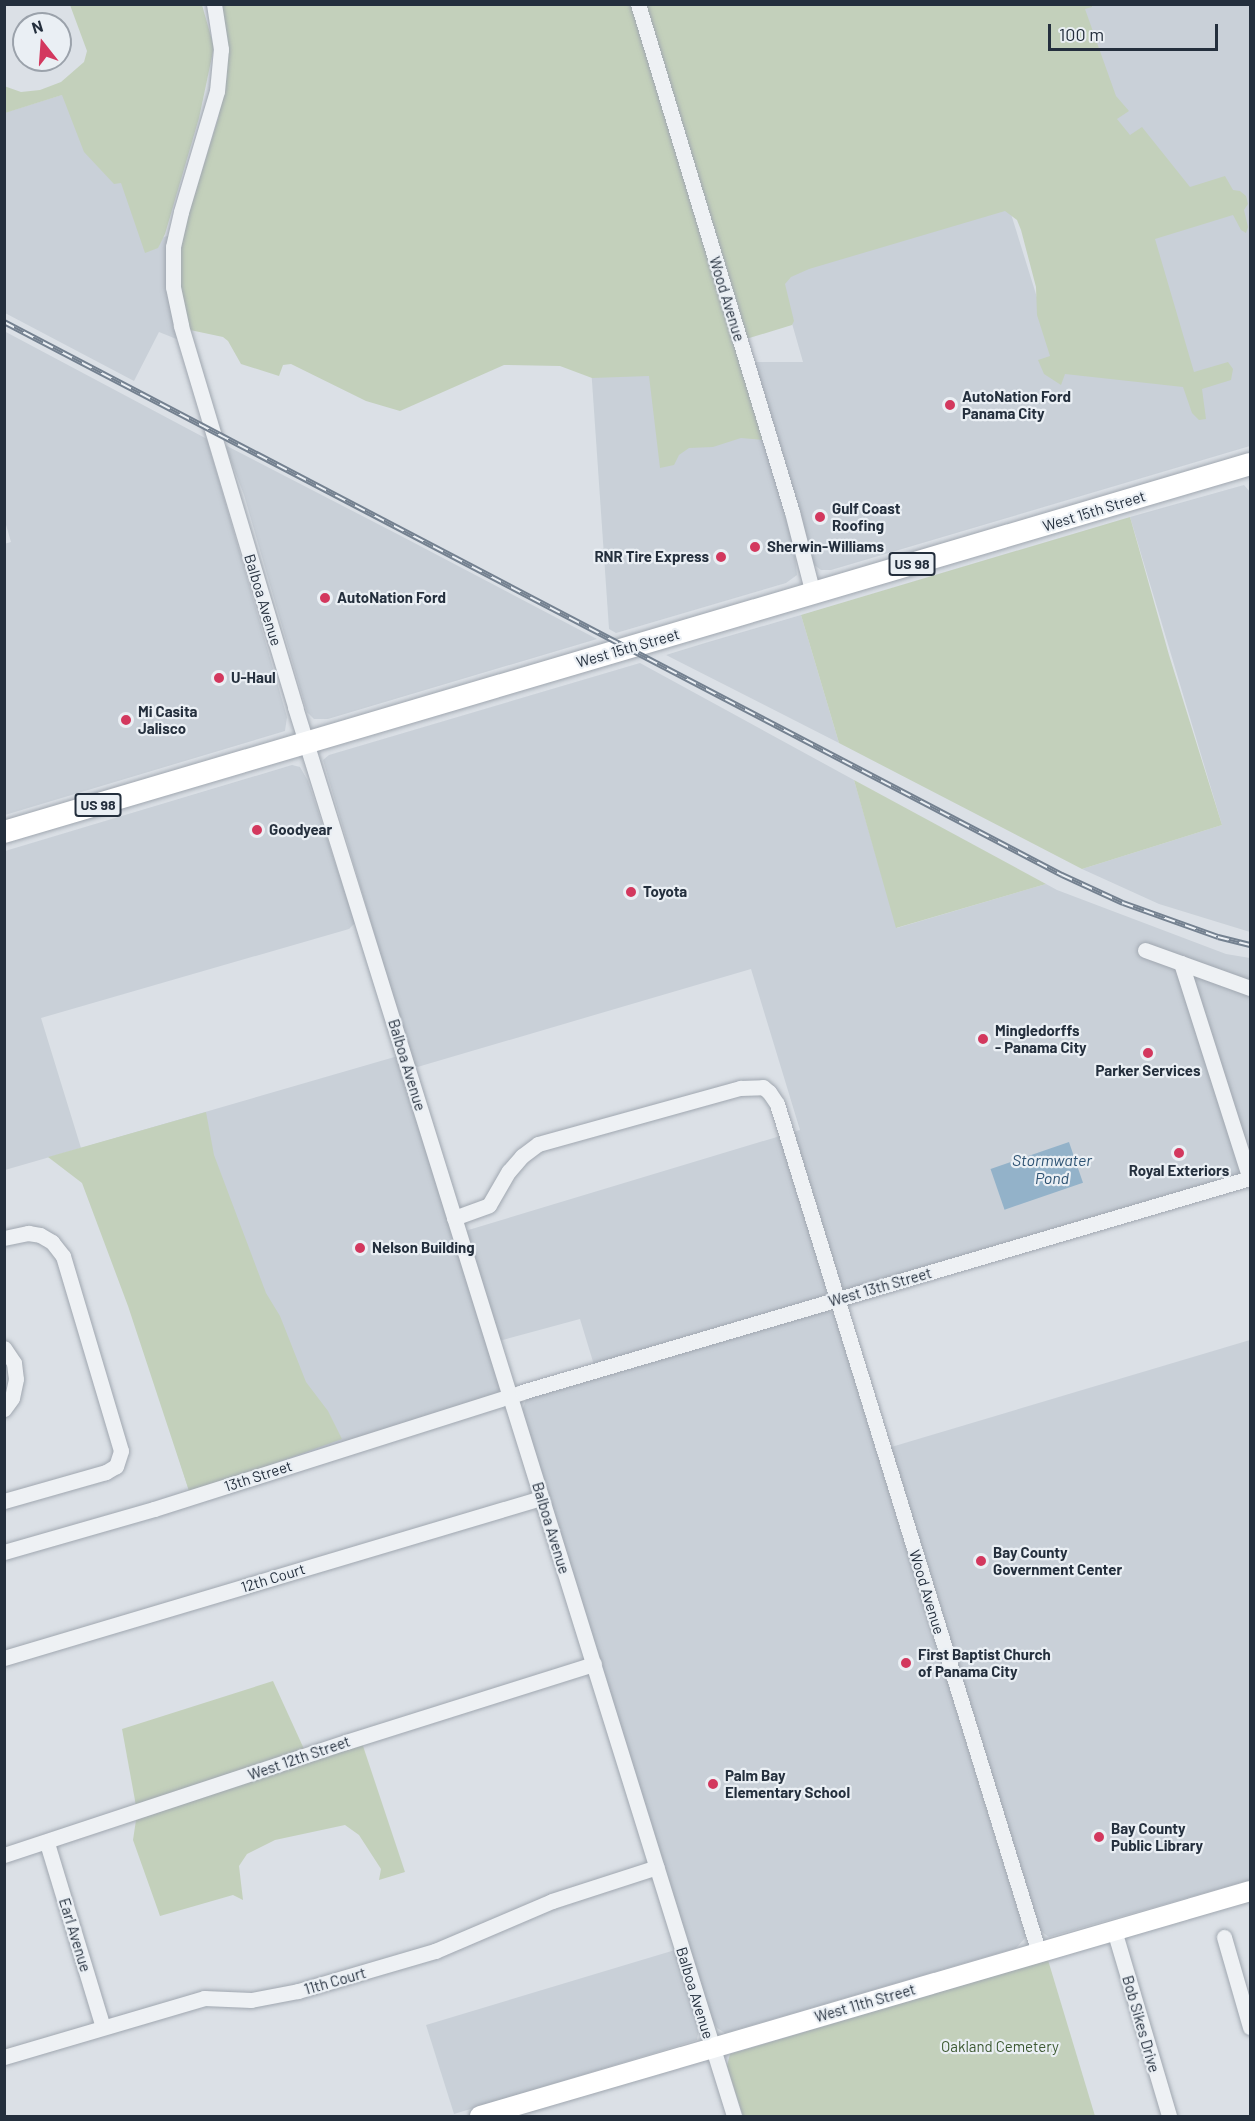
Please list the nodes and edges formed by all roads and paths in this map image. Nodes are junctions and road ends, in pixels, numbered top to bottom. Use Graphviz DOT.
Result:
graph roads {
  1 [pos="214,4"];
  2 [pos="638,4"];
  3 [pos="1251,464"];
  4 [pos="813,594"];
  5 [pos="306,743"];
  6 [pos="4,832"];
  7 [pos="1145,950"];
  8 [pos="1181,963"];
  9 [pos="1251,988"];
  10 [pos="1250,1179"];
  11 [pos="454,1218"];
  12 [pos="4,1238"];
  13 [pos="837,1300"];
  14 [pos="4,1348"];
  15 [pos="510,1396"];
  16 [pos="4,1408"];
  17 [pos="541,1498"];
  18 [pos="4,1501"];
  19 [pos="4,1552"];
  20 [pos="4,1658"];
  21 [pos="594,1664"];
  22 [pos="47,1843"];
  23 [pos="4,1855"];
  24 [pos="657,1867"];
  25 [pos="1251,1891"];
  26 [pos="1114,1930"];
  27 [pos="1224,1937"];
  28 [pos="1039,1953"];
  29 [pos="103,2027"];
  30 [pos="1251,2027"];
  31 [pos="712,2048"];
  32 [pos="4,2058"];
  33 [pos="480,2116"];
  34 [pos="734,2116"];
  35 [pos="1168,2116"];
  1 -- 5 [label="street, Balboa Avenue"];
  2 -- 4 [label="street, Wood Avenue"];
  3 -- 4 [label="highway, West 15th Street / US 98"];
  4 -- 5 [label="highway, West 15th Street / US 98"];
  5 -- 6 [label="highway, West 15th Street / US 98"];
  5 -- 11 [label="street, Balboa Avenue"];
  7 -- 8 [label="street"];
  8 -- 9 [label="street"];
  8 -- 10 [label="street, West 13th Street"];
  10 -- 13 [label="street, West 13th Street"];
  11 -- 13 [label="street, Wood Avenue"];
  11 -- 15 [label="street, Balboa Avenue"];
  12 -- 18 [label="street"];
  13 -- 15 [label="street, West 13th Street"];
  13 -- 28 [label="street, Wood Avenue"];
  14 -- 16 [label="street"];
  15 -- 17 [label="street, Balboa Avenue"];
  15 -- 19 [label="street, 13th Street"];
  17 -- 20 [label="street, 12th Court"];
  17 -- 21 [label="street, Balboa Avenue"];
  21 -- 22 [label="street, West 12th Street"];
  21 -- 24 [label="street, Balboa Avenue"];
  22 -- 23 [label="street, West 12th Street"];
  22 -- 29 [label="street, Earl Avenue"];
  24 -- 29 [label="street, 11th Court"];
  24 -- 31 [label="street, Balboa Avenue"];
  25 -- 26 [label="main road, West 11th Street"];
  26 -- 28 [label="main road, West 11th Street"];
  26 -- 35 [label="street, Bob Sikes Drive"];
  27 -- 30 [label="street"];
  28 -- 31 [label="main road, West 11th Street"];
  29 -- 32 [label="street, 11th Court"];
  31 -- 33 [label="main road, West 11th Street"];
  31 -- 34 [label="street, Balboa Avenue"];
}
